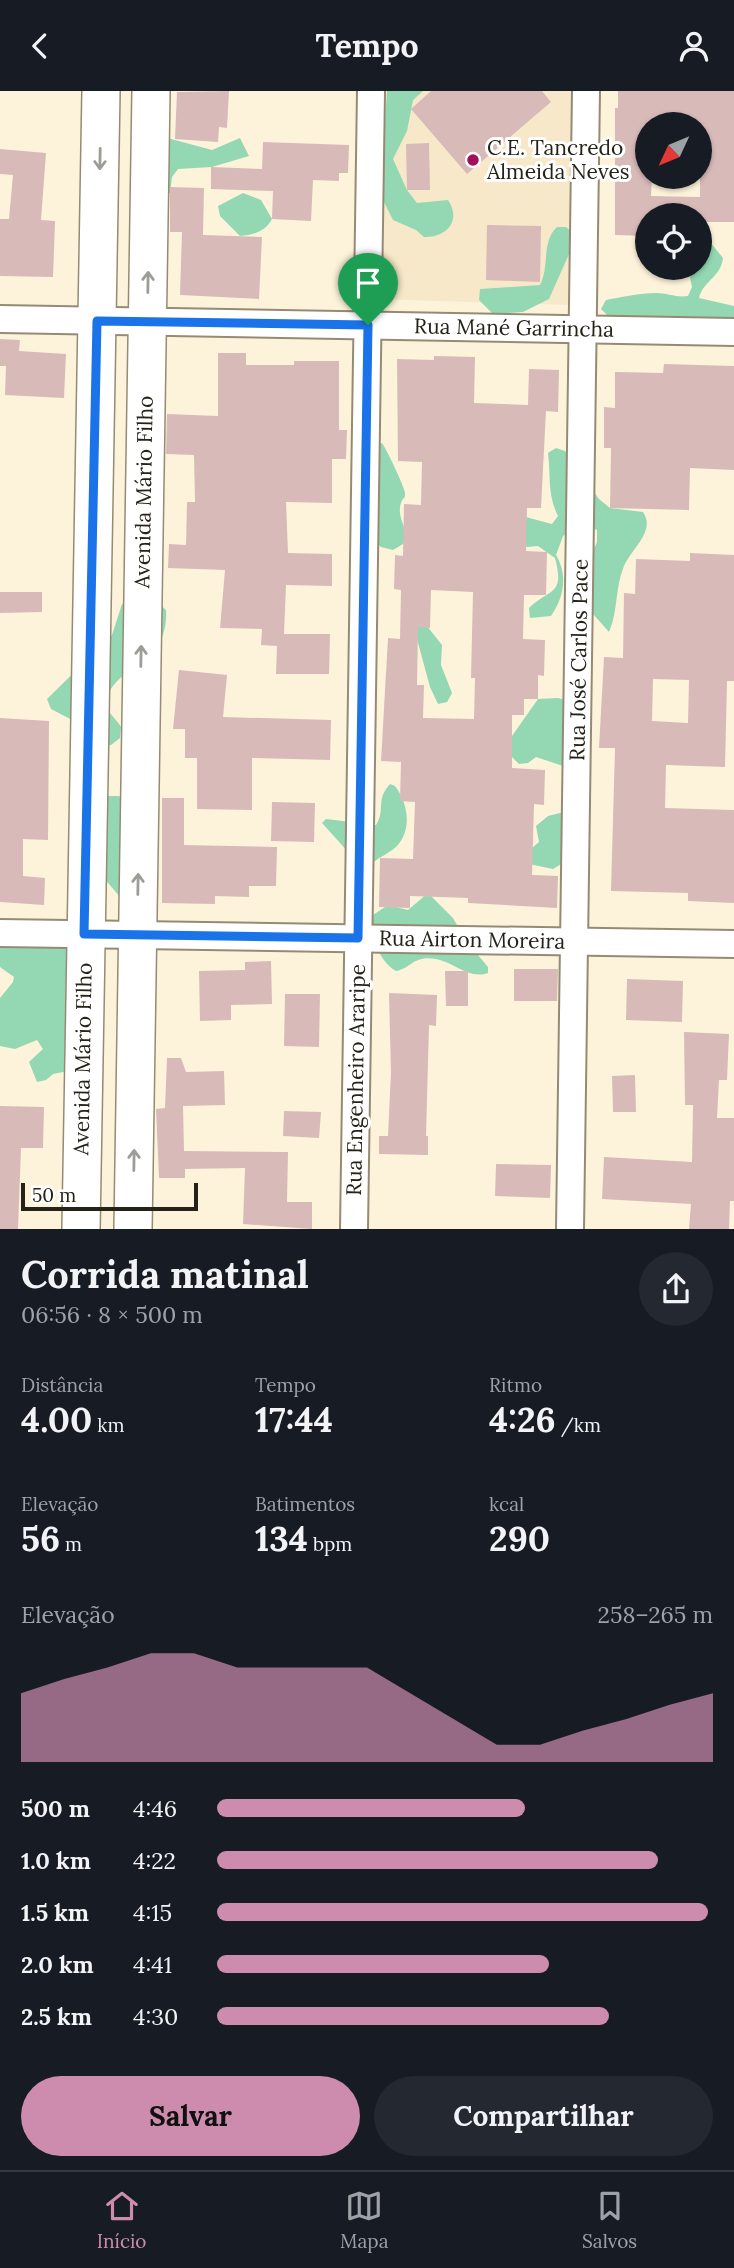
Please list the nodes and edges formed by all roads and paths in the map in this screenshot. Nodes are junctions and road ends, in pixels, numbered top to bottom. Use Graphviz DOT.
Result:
graph roads {
  1 [pos="100,91"];
  2 [pos="151,91"];
  3 [pos="371,91"];
  4 [pos="586,91"];
  5 [pos="0,319"];
  6 [pos="97,321"];
  7 [pos="147,321"];
  8 [pos="368,325"];
  9 [pos="583,329"];
  10 [pos="734,332"];
  11 [pos="0,933"];
  12 [pos="84,934"];
  13 [pos="137,935"];
  14 [pos="358,938"];
  15 [pos="575,942"];
  16 [pos="734,944"];
  17 [pos="81,1229"];
  18 [pos="133,1229"];
  19 [pos="354,1229"];
  20 [pos="570,1229"];
  1 -- 6 [label="main road, Avenida Mário Filho, one-way"];
  7 -- 2 [label="main road, Avenida Mário Filho, one-way"];
  3 -- 8 [label="street, Rua Engenheiro Araripe"];
  4 -- 9 [label="street, Rua José Carlos Pace"];
  5 -- 6 [label="street, Rua Mané Garrincha"];
  6 -- 7 [label="street, Rua Mané Garrincha"];
  6 -- 12 [label="main road, Avenida Mário Filho"];
  7 -- 8 [label="street, Rua Mané Garrincha"];
  13 -- 7 [label="main road, Avenida Mário Filho, one-way"];
  8 -- 9 [label="street, Rua Mané Garrincha"];
  8 -- 14 [label="street, Rua Engenheiro Araripe"];
  9 -- 10 [label="street, Rua Mané Garrincha"];
  9 -- 15 [label="street, Rua José Carlos Pace"];
  11 -- 12 [label="street, Rua Airton Moreira"];
  12 -- 13 [label="street, Rua Airton Moreira"];
  12 -- 17 [label="main road, Avenida Mário Filho"];
  13 -- 14 [label="street, Rua Airton Moreira"];
  18 -- 13 [label="main road, Avenida Mário Filho, one-way"];
  14 -- 15 [label="street, Rua Airton Moreira"];
  14 -- 19 [label="street, Rua Engenheiro Araripe"];
  15 -- 16 [label="street, Rua Airton Moreira"];
  15 -- 20 [label="street, Rua José Carlos Pace"];
}
